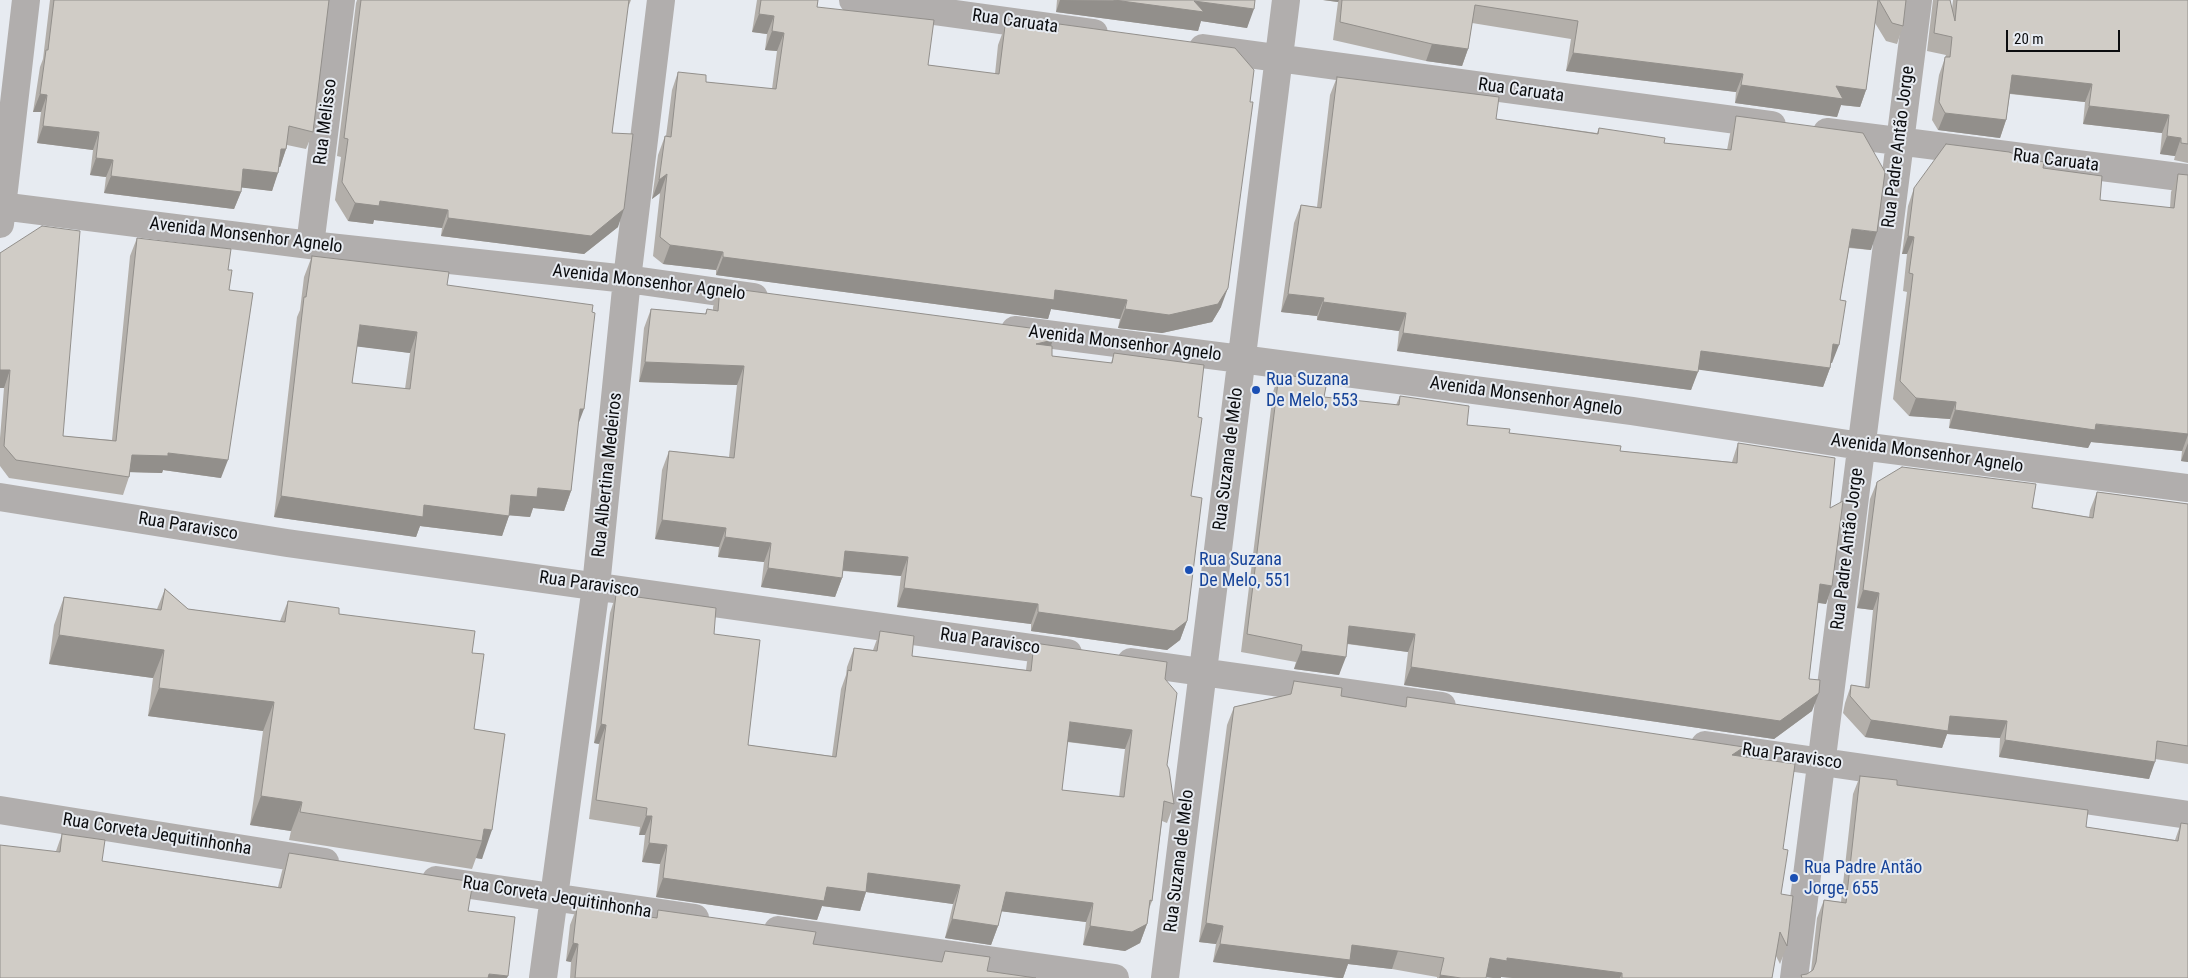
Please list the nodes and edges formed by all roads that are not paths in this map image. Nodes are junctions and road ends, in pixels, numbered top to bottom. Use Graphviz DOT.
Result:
graph roads {
  1 [pos="26,0"];
  2 [pos="341,0"];
  3 [pos="661,0"];
  4 [pos="854,0"];
  5 [pos="1286,0"];
  6 [pos="1918,0"];
  7 [pos="1120,37"];
  8 [pos="1180,45"];
  9 [pos="1278,58"];
  10 [pos="1899,141"];
  11 [pos="2188,178"];
  12 [pos="1,212"];
  13 [pos="310,244"];
  14 [pos="627,280"];
  15 [pos="775,299"];
  16 [pos="989,327"];
  17 [pos="1242,359"];
  18 [pos="1861,446"];
  19 [pos="2188,488"];
  20 [pos="0,498"];
  21 [pos="596,586"];
  22 [pos="1203,672"];
  23 [pos="1465,710"];
  24 [pos="1679,741"];
  25 [pos="1821,760"];
  26 [pos="0,810"];
  27 [pos="2188,815"];
  28 [pos="350,866"];
  29 [pos="408,875"];
  30 [pos="554,898"];
  31 [pos="722,922"];
  32 [pos="751,926"];
  33 [pos="543,978"];
  34 [pos="1115,978"];
  35 [pos="1165,978"];
  36 [pos="1794,978"];
  1 -- 12 [label="street"];
  2 -- 13 [label="street, Rua Melisso"];
  3 -- 14 [label="street, Rua Albertina Medeiros"];
  4 -- 7 [label="street, Rua Caruata"];
  5 -- 9 [label="street, Rua Suzana de Melo"];
  6 -- 10 [label="street, Rua Padre Antão Jorge"];
  8 -- 9 [label="street, Rua Caruata"];
  9 -- 10 [label="street, Rua Caruata"];
  9 -- 17 [label="street, Rua Suzana de Melo"];
  10 -- 11 [label="street, Rua Caruata"];
  10 -- 18 [label="street, Rua Padre Antão Jorge"];
  12 -- 13 [label="street, Avenida Monsenhor Agnelo"];
  13 -- 14 [label="street, Avenida Monsenhor Agnelo"];
  14 -- 15 [label="street, Avenida Monsenhor Agnelo"];
  14 -- 21 [label="street, Rua Albertina Medeiros"];
  16 -- 17 [label="street, Avenida Monsenhor Agnelo"];
  17 -- 18 [label="street, Avenida Monsenhor Agnelo"];
  17 -- 22 [label="street, Rua Suzana de Melo"];
  18 -- 19 [label="street, Avenida Monsenhor Agnelo"];
  18 -- 25 [label="street, Rua Padre Antão Jorge"];
  20 -- 21 [label="street, Rua Paravisco"];
  21 -- 22 [label="street, Rua Paravisco"];
  21 -- 30 [label="street, Rua Albertina Medeiros"];
  22 -- 23 [label="street, Rua Paravisco"];
  22 -- 35 [label="street, Rua Suzana de Melo"];
  24 -- 25 [label="street, Rua Paravisco"];
  25 -- 27 [label="street, Rua Paravisco"];
  25 -- 36 [label="street, Rua Padre Antão Jorge"];
  26 -- 28 [label="street, Rua Corveta Jequitinhonha"];
  29 -- 30 [label="street, Rua Corveta Jequitinhonha"];
  30 -- 31 [label="street, Rua Corveta Jequitinhonha"];
  30 -- 33 [label="street, Rua Albertina Medeiros"];
  32 -- 34 [label="street"];
}
